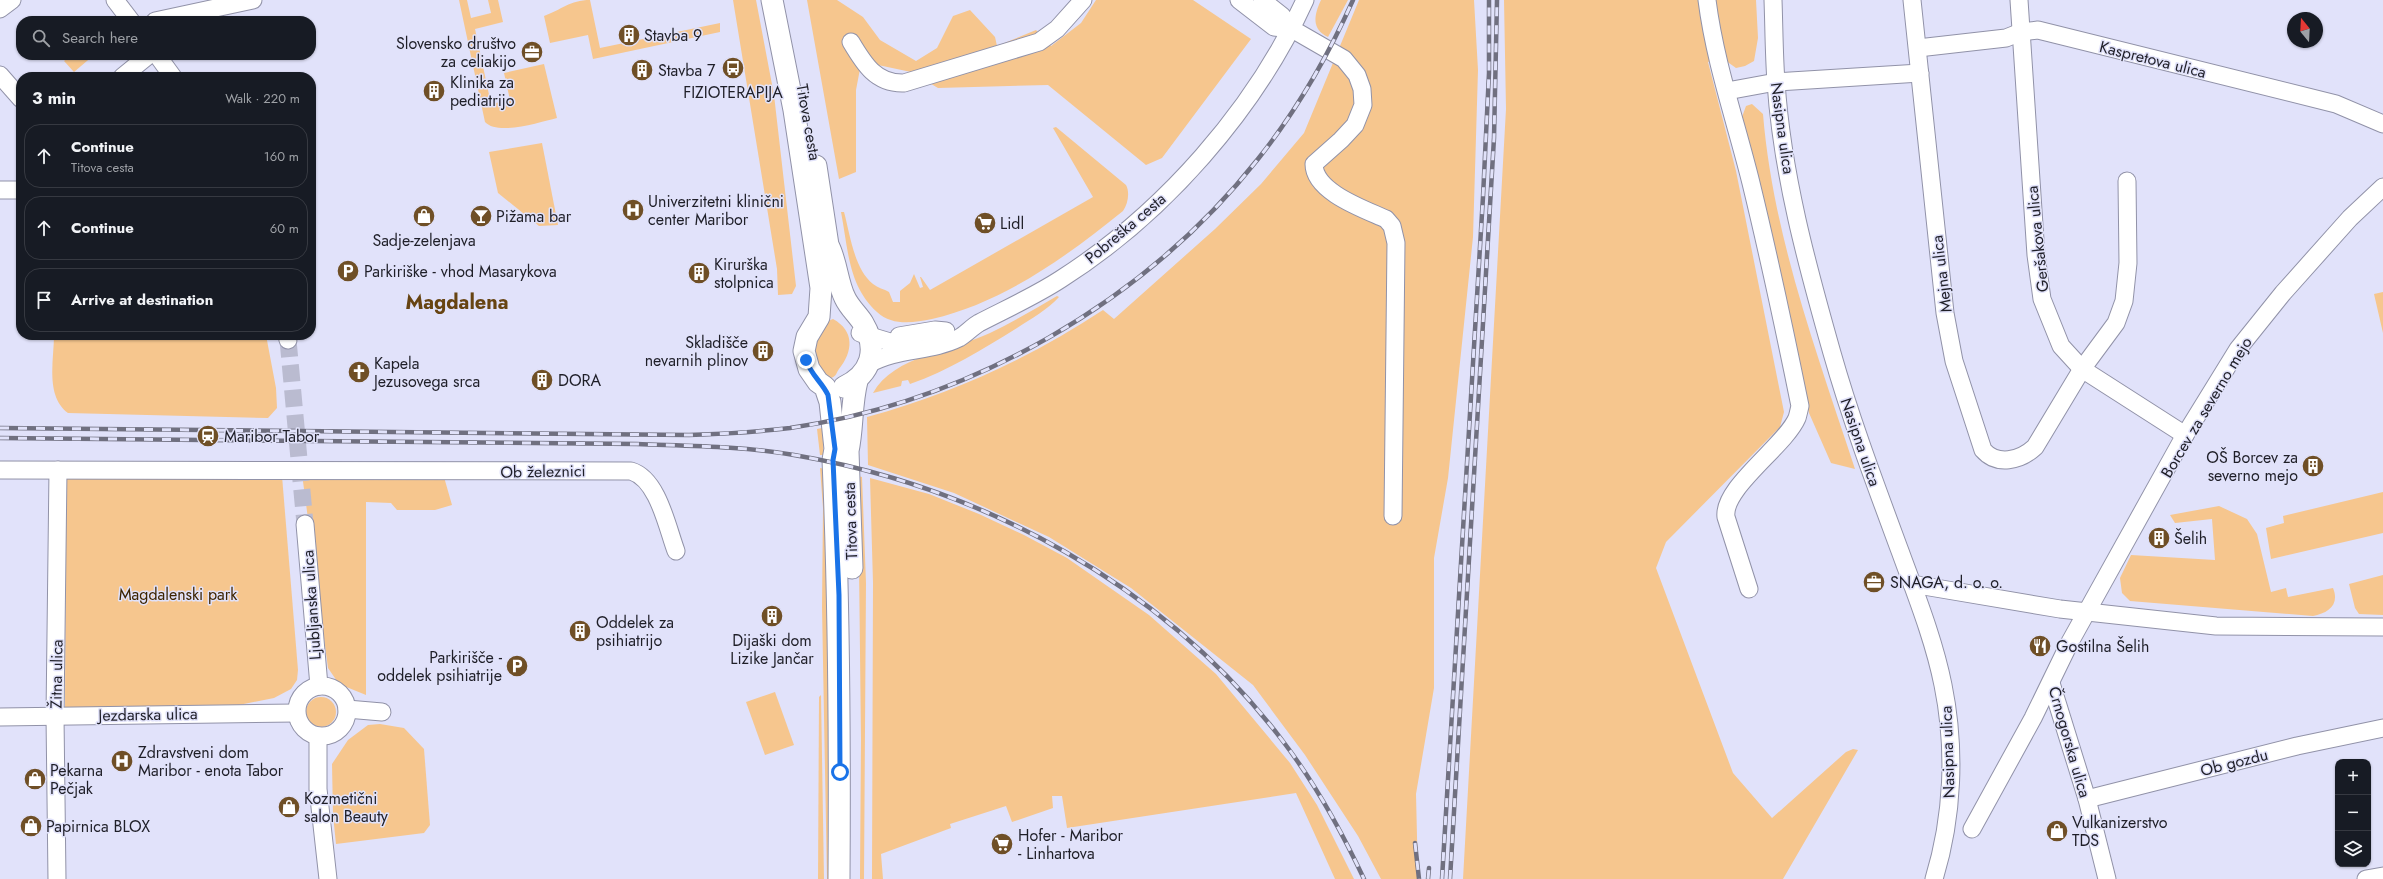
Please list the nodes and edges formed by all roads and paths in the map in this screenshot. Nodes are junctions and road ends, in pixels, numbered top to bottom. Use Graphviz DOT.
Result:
graph roads {
  1 [pos="115,0"];
  2 [pos="253,0"];
  3 [pos="772,0"];
  4 [pos="785,0"];
  5 [pos="1083,0"];
  6 [pos="1239,0"];
  7 [pos="1262,0"];
  8 [pos="1305,0"];
  9 [pos="1707,0"];
  10 [pos="1773,0"];
  11 [pos="1912,0"];
  12 [pos="2019,0"];
  13 [pos="127,16"];
  14 [pos="178,16"];
  15 [pos="1292,29"];
  16 [pos="2021,32"];
  17 [pos="851,42"];
  18 [pos="1918,48"];
  19 [pos="143,60"];
  20 [pos="161,60"];
  21 [pos="128,72"];
  22 [pos="169,72"];
  23 [pos="1920,73"];
  24 [pos="0,75"];
  25 [pos="1776,82"];
  26 [pos="1728,91"];
  27 [pos="16,93"];
  28 [pos="2383,124"];
  29 [pos="2127,181"];
  30 [pos="2383,187"];
  31 [pos="0,190"];
  32 [pos="16,190"];
  33 [pos="821,245"];
  34 [pos="828,310"];
  35 [pos="977,324"];
  36 [pos="863,331"];
  37 [pos="869,364"];
  38 [pos="2082,369"];
  39 [pos="842,385"];
  40 [pos="2185,435"];
  41 [pos="841,455"];
  42 [pos="0,470"];
  43 [pos="58,470"];
  44 [pos="1393,516"];
  45 [pos="305,524"];
  46 [pos="676,551"];
  47 [pos="1912,584"];
  48 [pos="1749,589"];
  49 [pos="2088,612"];
  50 [pos="2383,627"];
  51 [pos="2051,683"];
  52 [pos="319,686"];
  53 [pos="347,709"];
  54 [pos="382,712"];
  55 [pos="296,713"];
  56 [pos="0,716"];
  57 [pos="55,716"];
  58 [pos="2383,728"];
  59 [pos="318,736"];
  60 [pos="2086,799"];
  61 [pos="1972,829"];
  62 [pos="2383,876"];
  63 [pos="57,879"];
  64 [pos="328,879"];
  65 [pos="839,879"];
  66 [pos="853,879"];
  67 [pos="1934,879"];
  68 [pos="2107,879"];
  69 [pos="2366,879"];
  1 -- 13 [label="street"];
  2 -- 14 [label="street"];
  3 -- 33 [label="main road, Titova cesta"];
  4 -- 33 [label="main road, Titova cesta"];
  5 -- 17 [label="street"];
  6 -- 15 [label="street"];
  7 -- 15 [label="street"];
  8 -- 15 [label="street, Pobreška cesta"];
  9 -- 26 [label="street"];
  10 -- 25 [label="street, Nasipna ulica"];
  11 -- 18 [label="street, Mejna ulica"];
  12 -- 16 [label="street, Geršakova ulica"];
  15 -- 35 [label="street, Pobreška cesta"];
  15 -- 44 [label="street"];
  16 -- 18 [label="street, Kaspretova ulica"];
  16 -- 28 [label="street, Kaspretova ulica"];
  16 -- 38 [label="street, Geršakova ulica"];
  18 -- 23 [label="street, Mejna ulica"];
  19 -- 21 [label="street"];
  20 -- 22 [label="street"];
  23 -- 25 [label="street"];
  23 -- 38 [label="street, Mejna ulica"];
  24 -- 27 [label="street"];
  25 -- 26 [label="street"];
  25 -- 47 [label="street, Nasipna ulica"];
  26 -- 48 [label="street"];
  29 -- 38 [label="street"];
  30 -- 40 [label="street, Borcev za severno mejo"];
  31 -- 32 [label="street"];
  33 -- 34 [label="main road"];
  33 -- 34 [label="main road"];
  34 -- 36 [label="main road"];
  34 -- 39 [label="main road"];
  34 -- 41 [label="main road"];
  35 -- 36 [label="street"];
  35 -- 37 [label="street, Pobreška cesta"];
  36 -- 37 [label="main road"];
  36 -- 39 [label="main road"];
  37 -- 39 [label="main road"];
  38 -- 40 [label="street, Geršakova ulica"];
  39 -- 41 [label="main road"];
  40 -- 49 [label="street, Borcev za severno mejo"];
  41 -- 65 [label="main road, Titova cesta"];
  41 -- 66 [label="main road, Titova cesta"];
  42 -- 43 [label="street"];
  43 -- 46 [label="street, Ob železnici"];
  43 -- 57 [label="street, Žitna ulica"];
  45 -- 52 [label="street, Ljubljanska ulica"];
  47 -- 49 [label="street"];
  47 -- 67 [label="street, Nasipna ulica"];
  49 -- 50 [label="street"];
  49 -- 51 [label="street, Črnogorska ulica"];
  51 -- 60 [label="street, Črnogorska ulica"];
  51 -- 61 [label="street"];
  52 -- 53 [label="street"];
  52 -- 55 [label="street"];
  53 -- 54 [label="street"];
  53 -- 59 [label="street"];
  55 -- 57 [label="street, Jezdarska ulica"];
  55 -- 59 [label="street"];
  56 -- 57 [label="street, Jezdarska ulica"];
  57 -- 63 [label="street, Žitna ulica"];
  58 -- 60 [label="street, Ob gozdu"];
  59 -- 64 [label="street"];
  60 -- 68 [label="street, Črnogorska ulica"];
  62 -- 69 [label="street"];
}
